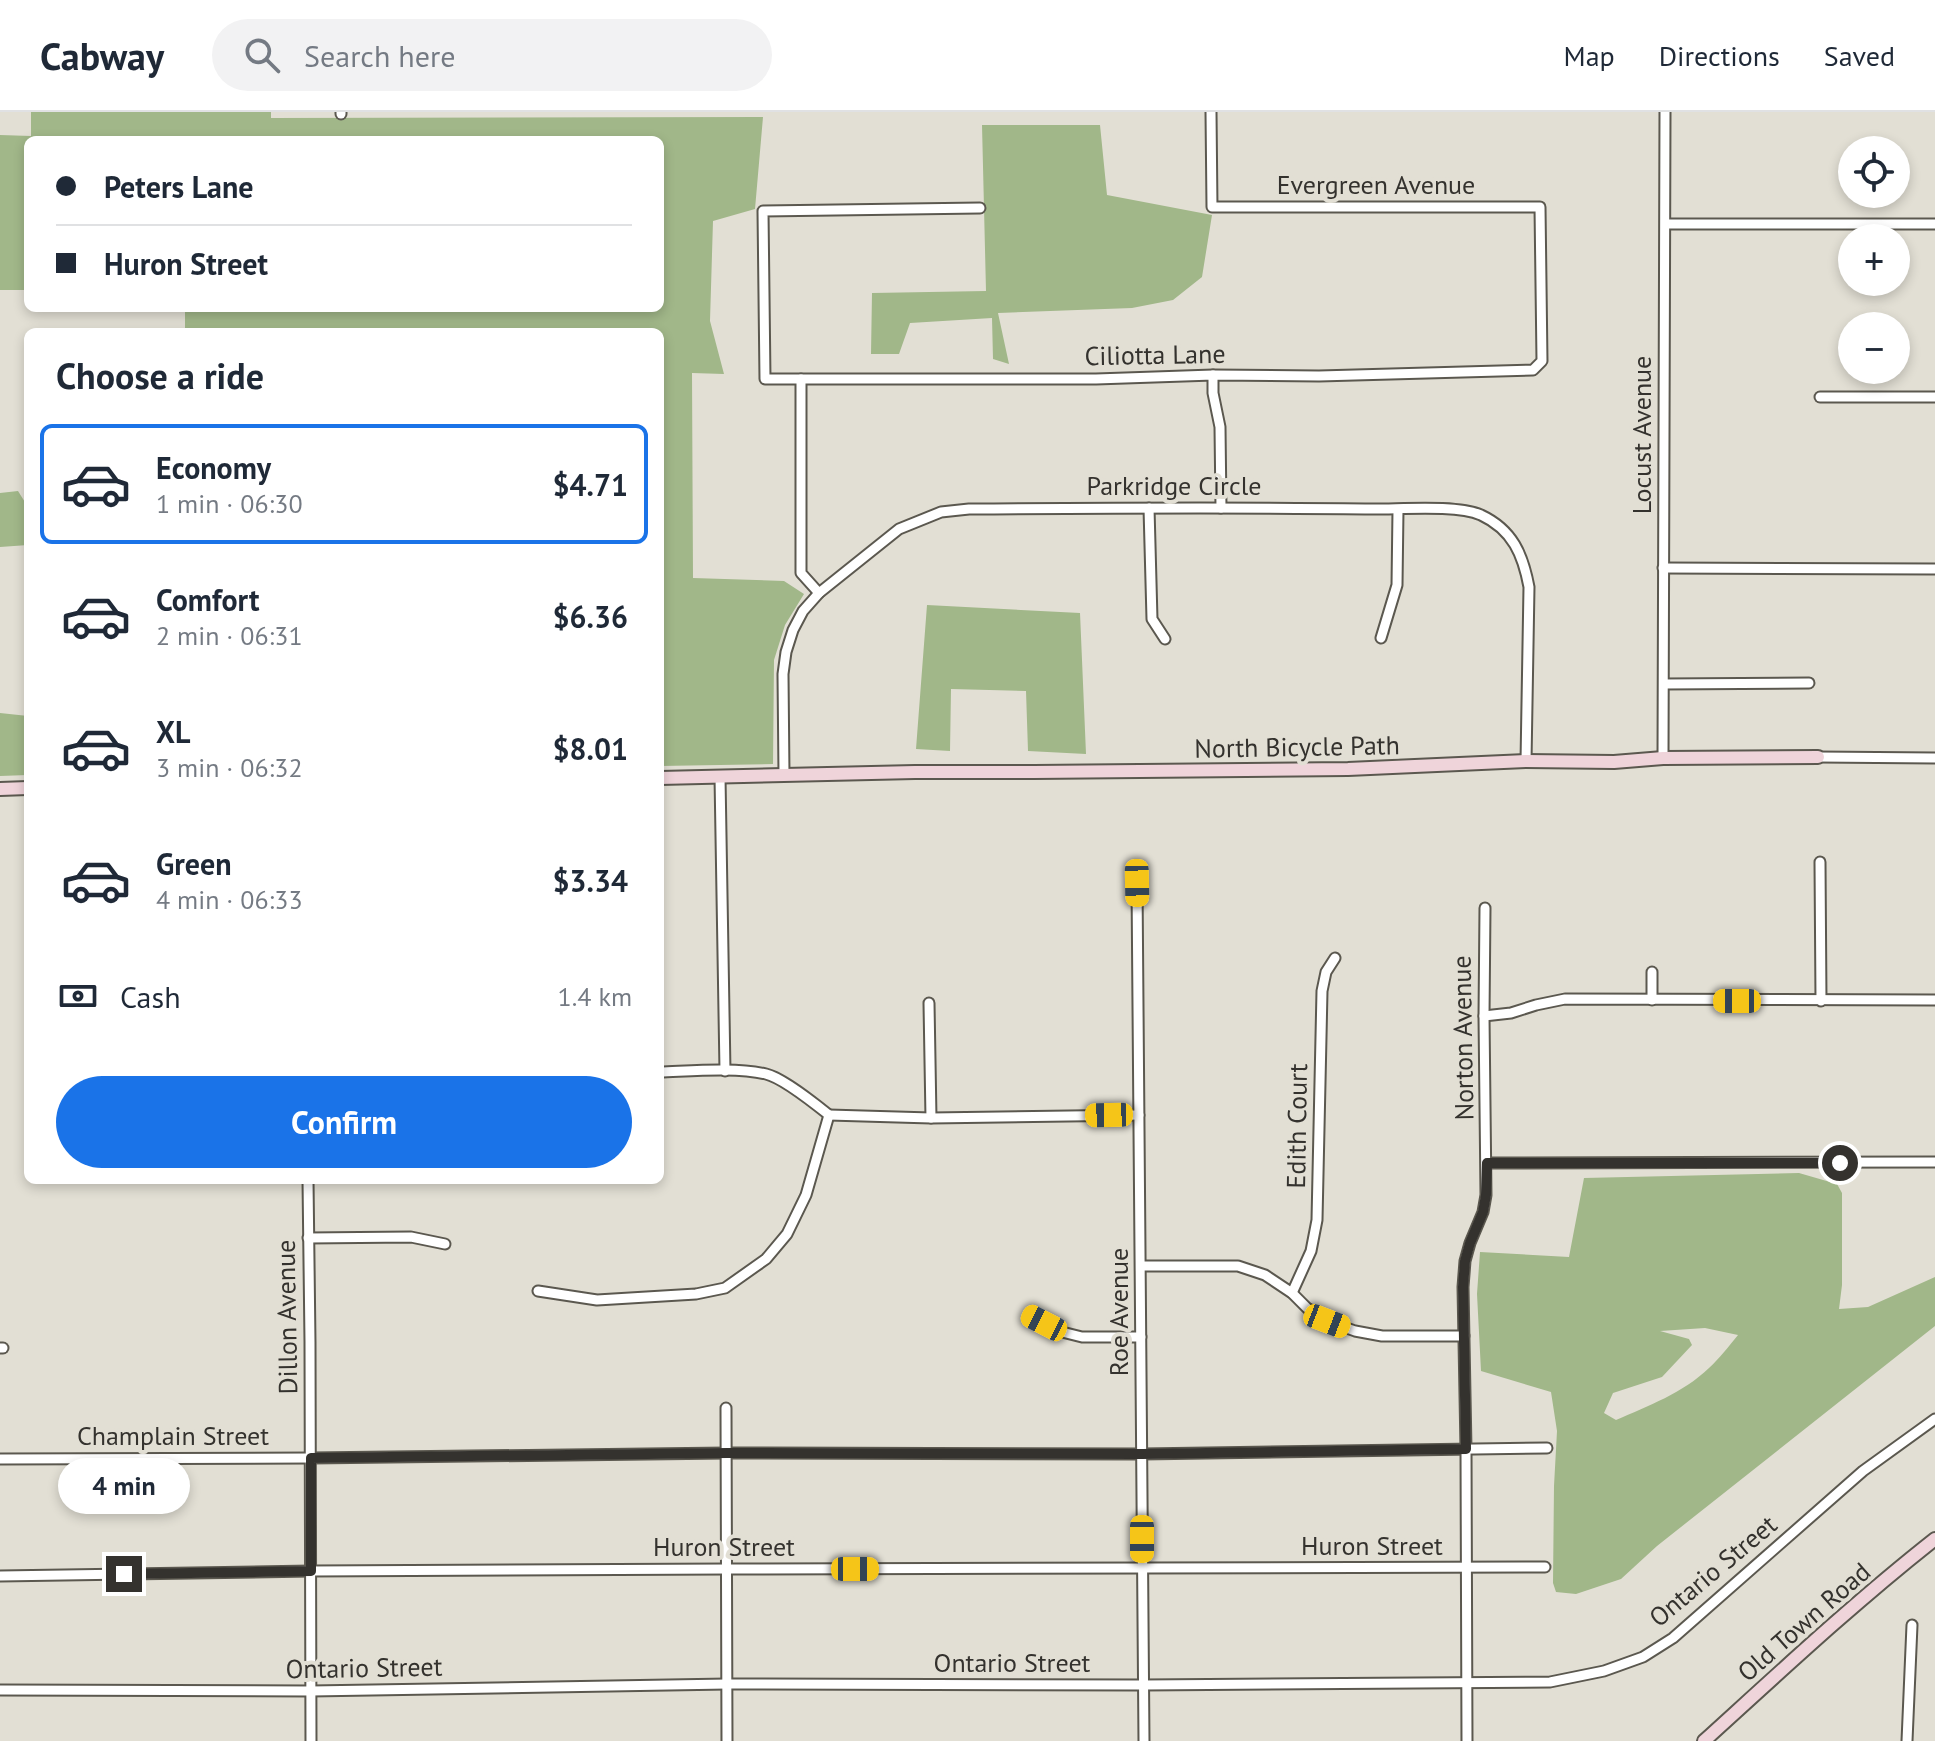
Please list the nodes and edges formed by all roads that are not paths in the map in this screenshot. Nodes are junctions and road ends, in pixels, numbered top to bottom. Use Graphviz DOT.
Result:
graph roads {
  1 [pos="1211,112"];
  2 [pos="1665,112"];
  3 [pos="980,208"];
  4 [pos="1666,224"];
  5 [pos="1935,224"];
  6 [pos="1542,361"];
  7 [pos="1213,375"];
  8 [pos="801,379"];
  9 [pos="1820,397"];
  10 [pos="1935,397"];
  11 [pos="1149,508"];
  12 [pos="1221,508"];
  13 [pos="1398,510"];
  14 [pos="1663,568"];
  15 [pos="1935,569"];
  16 [pos="819,593"];
  17 [pos="1381,638"];
  18 [pos="1165,639"];
  19 [pos="1809,683"];
  20 [pos="1664,684"];
  21 [pos="1818,757"];
  22 [pos="1663,758"];
  23 [pos="1935,758"];
  24 [pos="1526,761"];
  25 [pos="784,774"];
  26 [pos="720,777"];
  27 [pos="664,778"];
  28 [pos="24,788"];
  29 [pos="0,789"];
  30 [pos="1820,866"];
  31 [pos="1137,883"];
  32 [pos="1485,908"];
  33 [pos="1335,958"];
  34 [pos="1652,972"];
  35 [pos="1652,1000"];
  36 [pos="1935,1000"];
  37 [pos="1821,1001"];
  38 [pos="929,1003"];
  39 [pos="1484,1016"];
  40 [pos="725,1071"];
  41 [pos="664,1072"];
  42 [pos="829,1115"];
  43 [pos="1139,1115"];
  44 [pos="931,1118"];
  45 [pos="1935,1162"];
  46 [pos="1487,1163"];
  47 [pos="308,1184"];
  48 [pos="308,1238"];
  49 [pos="445,1244"];
  50 [pos="1141,1266"];
  51 [pos="538,1291"];
  52 [pos="1292,1293"];
  53 [pos="1029,1316"];
  54 [pos="1464,1336"];
  55 [pos="1141,1337"];
  56 [pos="726,1408"];
  57 [pos="1935,1419"];
  58 [pos="1547,1448"];
  59 [pos="1466,1449"];
  60 [pos="727,1453"];
  61 [pos="1142,1454"];
  62 [pos="311,1458"];
  63 [pos="0,1459"];
  64 [pos="1935,1539"];
  65 [pos="1545,1567"];
  66 [pos="1142,1568"];
  67 [pos="1466,1568"];
  68 [pos="728,1569"];
  69 [pos="311,1571"];
  70 [pos="0,1576"];
  71 [pos="1912,1625"];
  72 [pos="727,1684"];
  73 [pos="1467,1684"];
  74 [pos="1144,1685"];
  75 [pos="0,1690"];
  76 [pos="311,1691"];
  77 [pos="311,1741"];
  78 [pos="727,1741"];
  79 [pos="1144,1741"];
  80 [pos="1467,1741"];
  81 [pos="1704,1741"];
  82 [pos="1907,1741"];
  1 -- 6 [label="street, Evergreen Avenue"];
  2 -- 4 [label="street, Locust Avenue"];
  3 -- 8 [label="street, Ciliotta Lane"];
  4 -- 5 [label="street"];
  4 -- 14 [label="street, Locust Avenue"];
  6 -- 7 [label="street, Ciliotta Lane"];
  7 -- 8 [label="street, Ciliotta Lane"];
  7 -- 12 [label="street"];
  8 -- 16 [label="street"];
  9 -- 10 [label="street"];
  11 -- 12 [label="street, Parkridge Circle"];
  11 -- 16 [label="street, Parkridge Circle"];
  11 -- 18 [label="street"];
  12 -- 13 [label="street, Parkridge Circle"];
  13 -- 17 [label="street"];
  13 -- 24 [label="street, Parkridge Circle"];
  14 -- 15 [label="street"];
  14 -- 20 [label="street, Locust Avenue"];
  16 -- 25 [label="street, Parkridge Circle"];
  19 -- 20 [label="street"];
  20 -- 22 [label="street, Locust Avenue"];
  21 -- 22 [label="street, North Bicycle Path"];
  21 -- 23 [label="street, North Bicycle Path"];
  22 -- 24 [label="street, North Bicycle Path"];
  24 -- 25 [label="street, North Bicycle Path"];
  25 -- 26 [label="street, North Bicycle Path"];
  26 -- 27 [label="street, North Bicycle Path"];
  26 -- 40 [label="street"];
  28 -- 29 [label="street"];
  30 -- 37 [label="street"];
  31 -- 43 [label="street, Roe Avenue"];
  32 -- 39 [label="street, Norton Avenue"];
  33 -- 52 [label="street, Edith Court"];
  34 -- 35 [label="street"];
  35 -- 37 [label="street"];
  35 -- 39 [label="street"];
  36 -- 37 [label="street"];
  38 -- 44 [label="street"];
  39 -- 46 [label="street, Norton Avenue"];
  40 -- 41 [label="street"];
  40 -- 42 [label="street"];
  42 -- 44 [label="street"];
  42 -- 51 [label="street"];
  43 -- 44 [label="street"];
  43 -- 50 [label="street, Roe Avenue"];
  45 -- 46 [label="street"];
  46 -- 54 [label="street, Norton Avenue"];
  47 -- 48 [label="street, Dillon Avenue"];
  48 -- 49 [label="street"];
  48 -- 62 [label="street, Dillon Avenue"];
  50 -- 52 [label="street"];
  50 -- 55 [label="street, Roe Avenue"];
  52 -- 54 [label="street"];
  53 -- 55 [label="street"];
  54 -- 59 [label="street, Norton Avenue"];
  55 -- 61 [label="street, Roe Avenue"];
  56 -- 60 [label="street"];
  57 -- 73 [label="street, Ontario Street"];
  58 -- 59 [label="street, Champlain Street"];
  59 -- 61 [label="street, Champlain Street"];
  59 -- 67 [label="street, Norton Avenue"];
  60 -- 61 [label="street, Champlain Street"];
  60 -- 62 [label="street, Champlain Street"];
  60 -- 68 [label="street"];
  61 -- 66 [label="street, Roe Avenue"];
  62 -- 63 [label="street, Champlain Street"];
  62 -- 69 [label="street, Dillon Avenue"];
  64 -- 81 [label="street, Old Town Road"];
  65 -- 67 [label="street, Huron Street"];
  66 -- 67 [label="street, Huron Street"];
  66 -- 68 [label="street, Huron Street"];
  66 -- 74 [label="street, Roe Avenue"];
  67 -- 73 [label="street, Norton Avenue"];
  68 -- 69 [label="street, Huron Street"];
  68 -- 72 [label="street"];
  69 -- 70 [label="street, Huron Street"];
  69 -- 76 [label="street, Dillon Avenue"];
  71 -- 82 [label="street"];
  72 -- 74 [label="street, Ontario Street"];
  72 -- 76 [label="street, Ontario Street"];
  72 -- 78 [label="street"];
  73 -- 74 [label="street, Ontario Street"];
  73 -- 80 [label="street, Norton Avenue"];
  74 -- 79 [label="street, Roe Avenue"];
  75 -- 76 [label="street, Ontario Street"];
  76 -- 77 [label="street, Dillon Avenue"];
}
